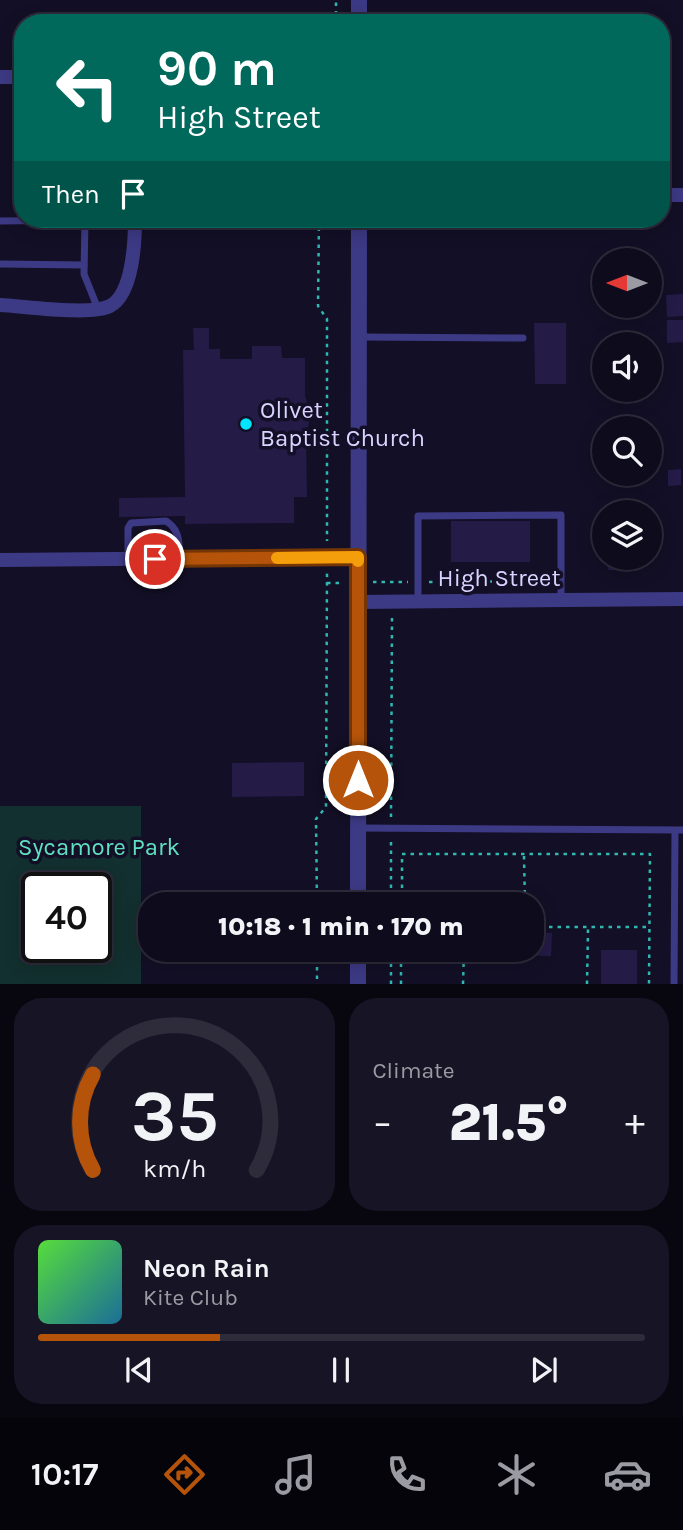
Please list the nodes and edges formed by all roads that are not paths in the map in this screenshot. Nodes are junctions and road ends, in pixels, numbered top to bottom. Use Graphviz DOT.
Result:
graph roads {
  1 [pos="85,228"];
  2 [pos="135,228"];
  3 [pos="359,228"];
  4 [pos="0,264"];
  5 [pos="84,265"];
  6 [pos="0,305"];
  7 [pos="98,309"];
  8 [pos="358,337"];
  9 [pos="523,338"];
  10 [pos="358,557"];
  11 [pos="180,558"];
  12 [pos="128,559"];
  13 [pos="0,560"];
  14 [pos="683,599"];
  15 [pos="561,600"];
  16 [pos="418,601"];
  17 [pos="358,602"];
  18 [pos="358,828"];
  19 [pos="679,830"];
  20 [pos="358,892"];
  21 [pos="358,962"];
  22 [pos="358,984"];
  23 [pos="674,984"];
  1 -- 5 [label="lane"];
  2 -- 7 [label="street"];
  3 -- 8 [label="street"];
  4 -- 5 [label="lane"];
  5 -- 7 [label="lane"];
  6 -- 7 [label="street"];
  8 -- 9 [label="lane"];
  8 -- 10 [label="street"];
  10 -- 11 [label="street"];
  10 -- 17 [label="street"];
  11 -- 12 [label="street"];
  11 -- 12 [label="lane"];
  12 -- 13 [label="street"];
  14 -- 15 [label="street, High Street"];
  15 -- 16 [label="street, High Street"];
  15 -- 16 [label="lane"];
  16 -- 17 [label="street, High Street"];
  17 -- 18 [label="street"];
  18 -- 19 [label="lane"];
  18 -- 20 [label="street"];
  19 -- 23 [label="lane"];
  21 -- 22 [label="street"];
}
